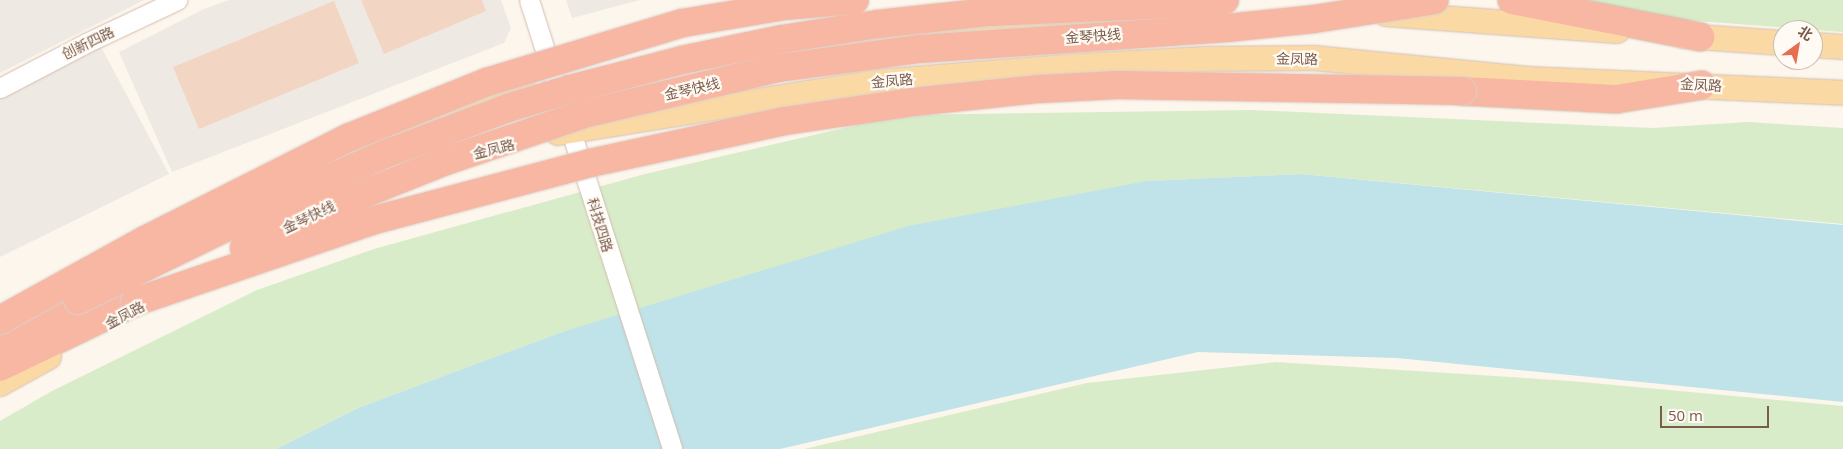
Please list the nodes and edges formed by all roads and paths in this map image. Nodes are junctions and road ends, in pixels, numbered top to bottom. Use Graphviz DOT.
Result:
graph roads {
  1 [pos="177,0"];
  2 [pos="529,0"];
  3 [pos="855,0"];
  4 [pos="1225,0"];
  5 [pos="1435,0"];
  6 [pos="1512,0"];
  7 [pos="1700,37"];
  8 [pos="1773,42"];
  9 [pos="1823,46"];
  10 [pos="1843,47"];
  11 [pos="554,80"];
  12 [pos="1702,85"];
  13 [pos="0,88"];
  14 [pos="1843,93"];
  15 [pos="570,130"];
  16 [pos="135,302"];
  17 [pos="0,320"];
  18 [pos="0,329"];
  19 [pos="0,342"];
  20 [pos="0,367"];
  21 [pos="0,384"];
  22 [pos="672,449"];
  1 -- 13 [label="street, 创新四路"];
  2 -- 11 [label="street, 科技四路"];
  3 -- 17 [label="highway, bridge"];
  4 -- 19 [label="highway, 金琴快线, bridge"];
  5 -- 16 [label="highway, 金琴快线, bridge"];
  6 -- 7 [label="highway"];
  7 -- 8 [label="main road"];
  7 -- 11 [label="main road"];
  9 -- 10 [label="main road"];
  11 -- 15 [label="street, 科技四路"];
  11 -- 18 [label="main road"];
  12 -- 14 [label="main road, 金凤路"];
  12 -- 15 [label="main road, 金凤路"];
  12 -- 16 [label="highway, bridge"];
  15 -- 21 [label="main road, 金凤路"];
  15 -- 22 [label="street, 科技四路"];
  16 -- 20 [label="highway, 金琴快线"];
}
